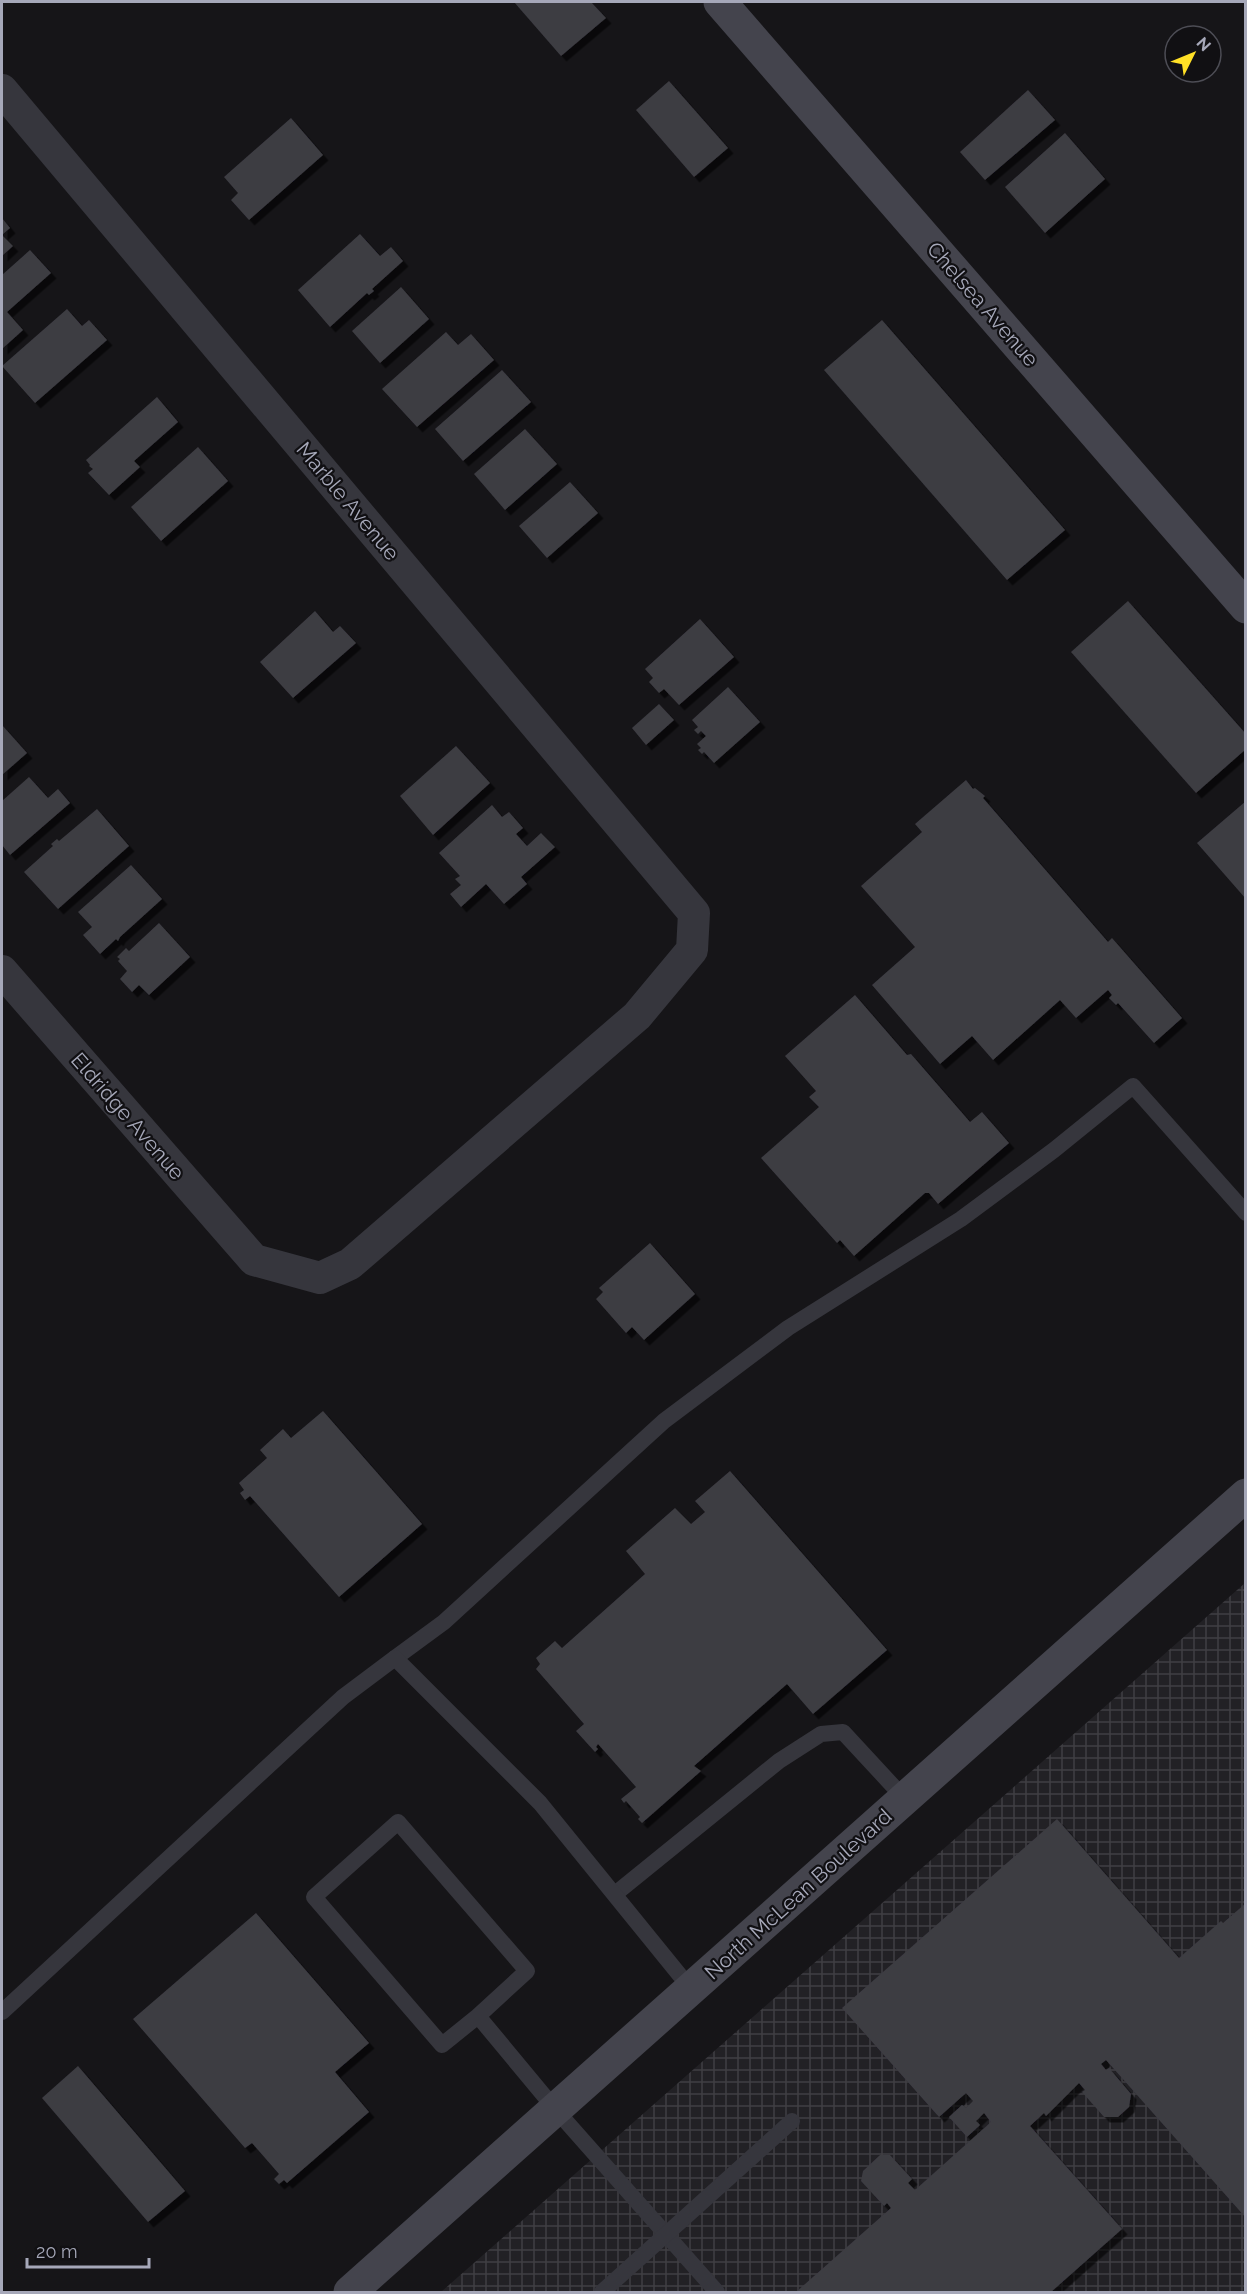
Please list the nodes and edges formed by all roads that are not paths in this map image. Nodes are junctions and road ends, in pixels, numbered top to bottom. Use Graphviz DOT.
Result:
graph roads {
  1 [pos="720,2"];
  2 [pos="2,90"];
  3 [pos="1245,607"];
  4 [pos="2,971"];
  5 [pos="1245,1213"];
  6 [pos="254,1260"];
  7 [pos="1245,1496"];
  8 [pos="395,1658"];
  9 [pos="904,1799"];
  10 [pos="615,1894"];
  11 [pos="691,1989"];
  12 [pos="2,2012"];
  13 [pos="478,2016"];
  14 [pos="556,2110"];
  15 [pos="792,2121"];
  16 [pos="666,2235"];
  17 [pos="350,2292"];
  18 [pos="602,2292"];
  19 [pos="717,2292"];
  1 -- 3 [label="main road, Chelsea Avenue"];
  2 -- 6 [label="street, Marble Avenue"];
  4 -- 6 [label="street, Eldridge Avenue"];
  5 -- 8 [label="lane"];
  7 -- 9 [label="main road, North McLean Boulevard"];
  8 -- 10 [label="lane"];
  8 -- 12 [label="lane"];
  9 -- 10 [label="lane"];
  9 -- 11 [label="main road, North McLean Boulevard"];
  10 -- 11 [label="lane"];
  11 -- 14 [label="main road, North McLean Boulevard"];
  13 -- 13 [label="lane"];
  13 -- 14 [label="lane"];
  14 -- 16 [label="lane"];
  14 -- 17 [label="main road, North McLean Boulevard"];
  15 -- 16 [label="lane"];
  16 -- 18 [label="lane"];
  16 -- 19 [label="lane"];
}
